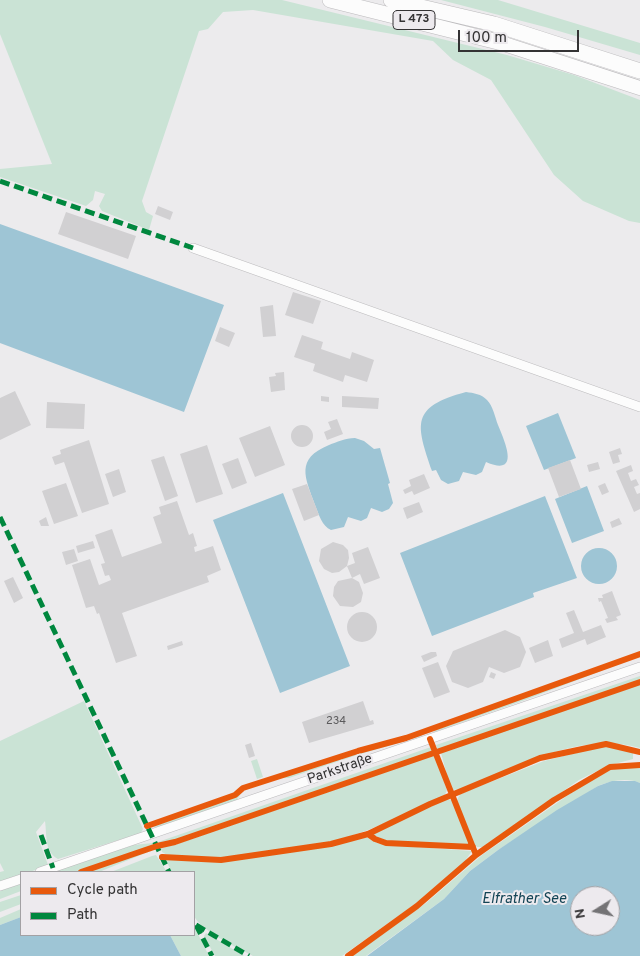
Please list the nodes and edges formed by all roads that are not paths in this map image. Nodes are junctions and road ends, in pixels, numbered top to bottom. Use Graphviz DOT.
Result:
graph roads {
  1 [pos="330,0"];
  2 [pos="391,0"];
  3 [pos="498,42"];
  4 [pos="640,71"];
  5 [pos="640,88"];
  6 [pos="193,248"];
  7 [pos="640,407"];
  8 [pos="640,668"];
  9 [pos="43,871"];
  10 [pos="20,879"];
  11 [pos="0,886"];
  1 -- 3 [label="highway, L 473"];
  2 -- 4 [label="highway, L 473"];
  3 -- 5 [label="main road, L 473"];
  6 -- 7 [label="street"];
  8 -- 9 [label="street, Parkstraße"];
  10 -- 11 [label="street"];
}
